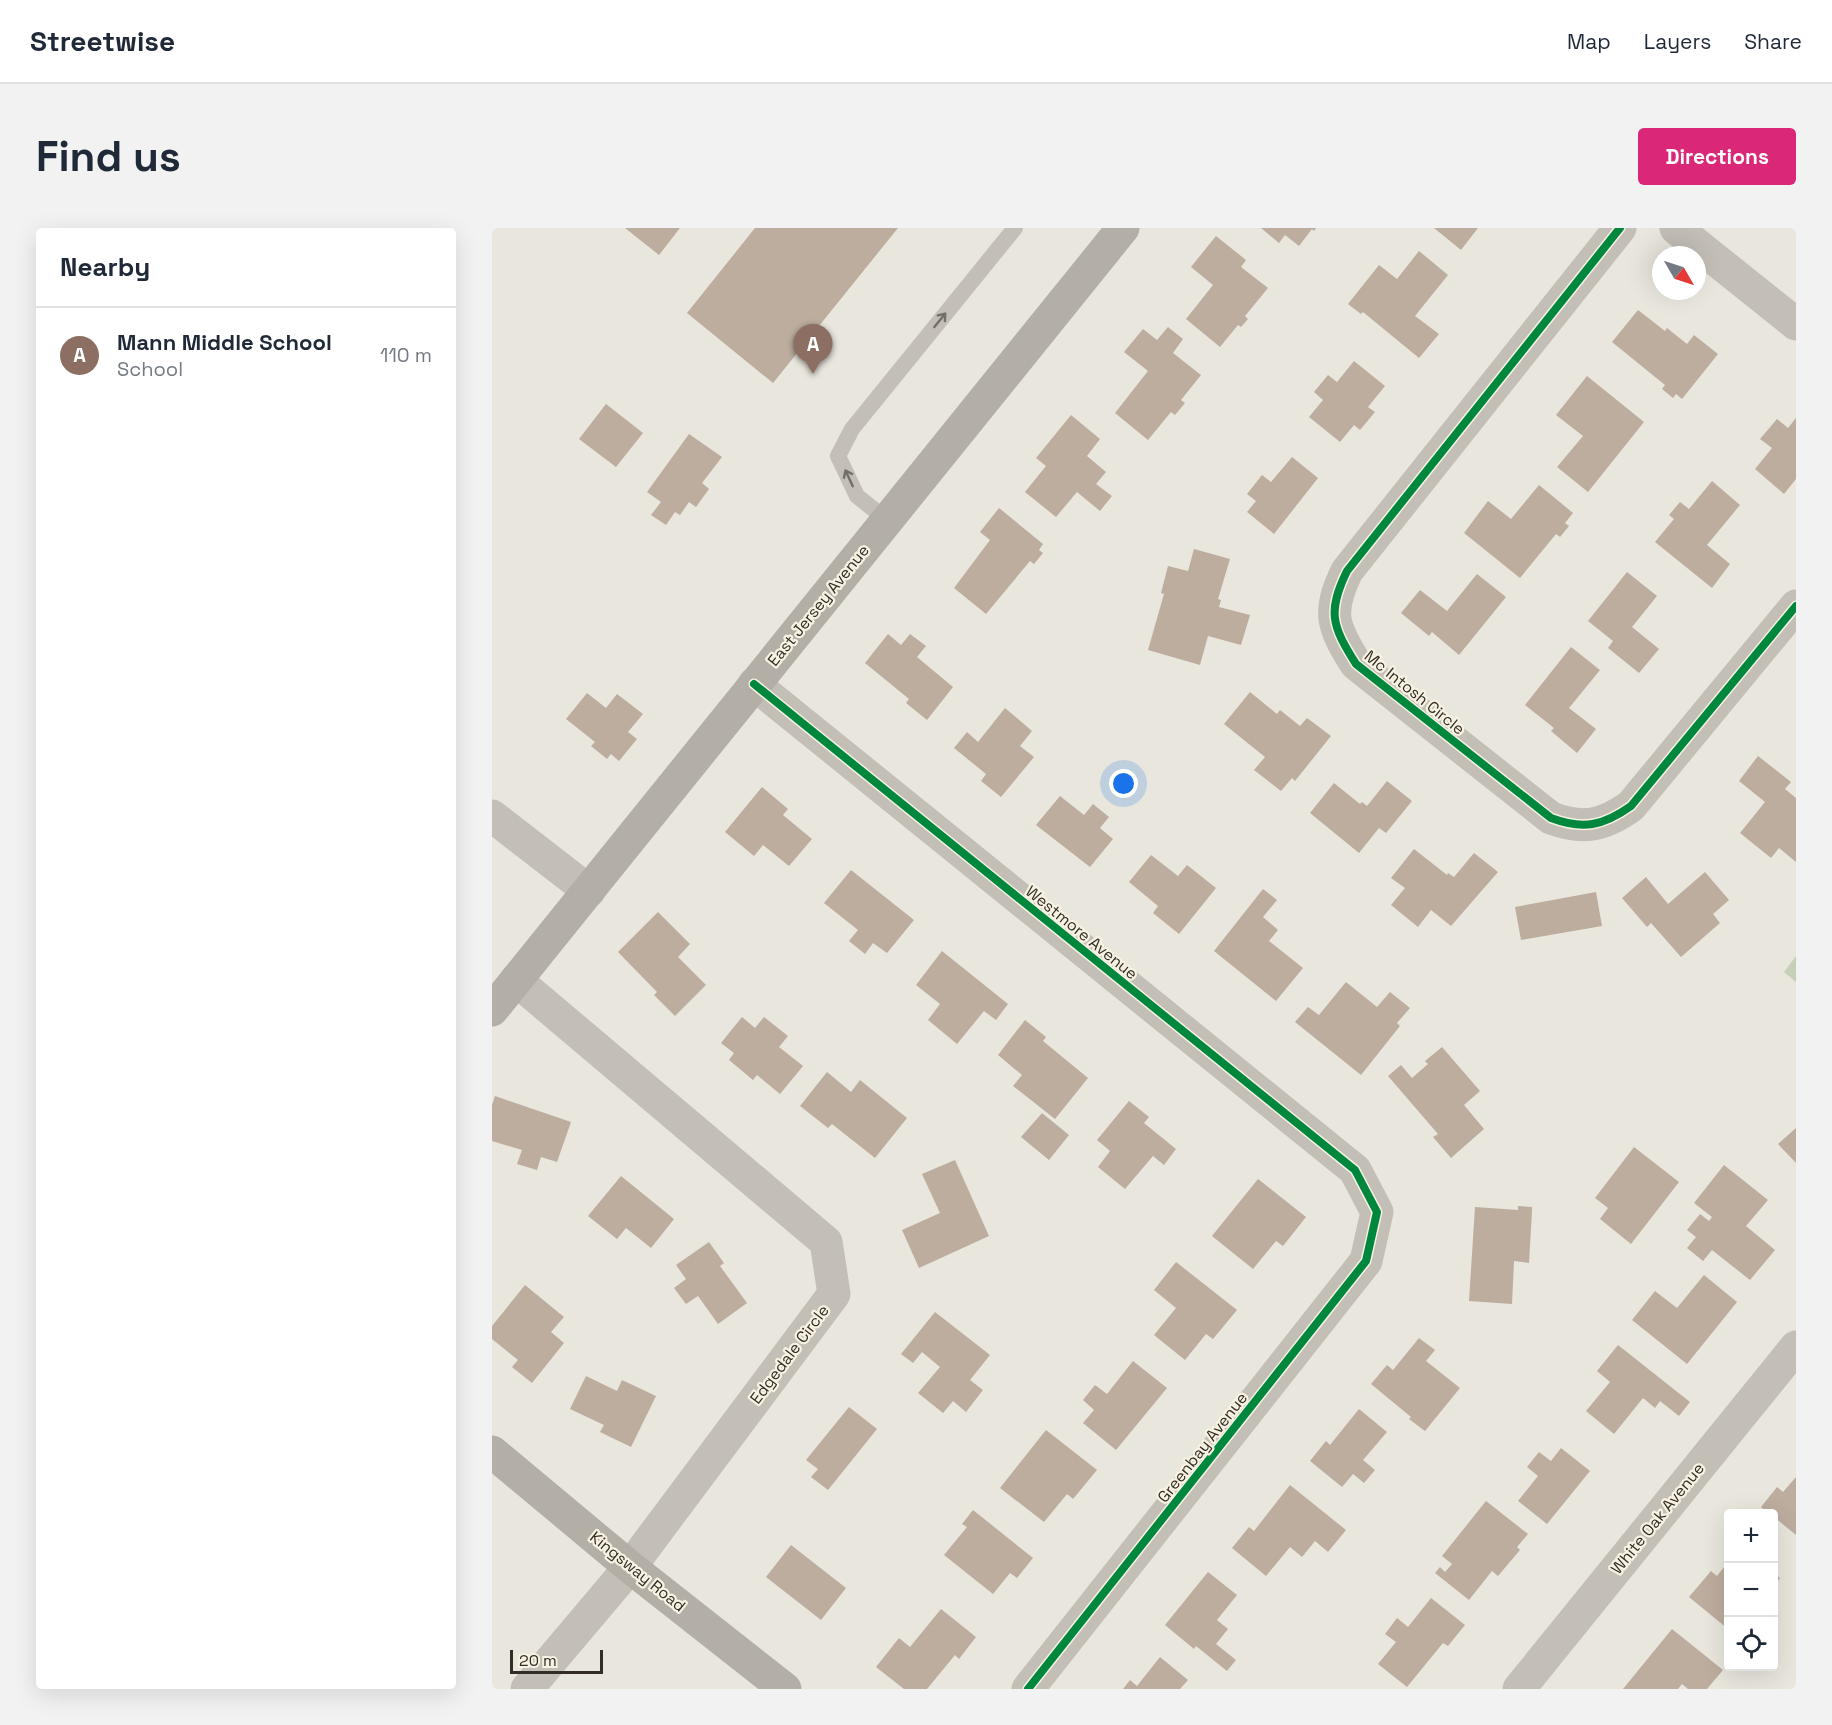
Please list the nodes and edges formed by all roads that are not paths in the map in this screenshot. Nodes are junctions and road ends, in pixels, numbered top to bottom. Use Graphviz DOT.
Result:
graph roads {
  1 [pos="1015,228"];
  2 [pos="1124,228"];
  3 [pos="1620,228"];
  4 [pos="1676,228"];
  5 [pos="1796,324"];
  6 [pos="887,520"];
  7 [pos="1796,606"];
  8 [pos="754,684"];
  9 [pos="492,816"];
  10 [pos="589,891"];
  11 [pos="516,980"];
  12 [pos="492,1010"];
  13 [pos="1377,1212"];
  14 [pos="1796,1347"];
  15 [pos="492,1452"];
  16 [pos="630,1567"];
  17 [pos="527,1689"];
  18 [pos="785,1689"];
  19 [pos="1028,1689"];
  20 [pos="1519,1689"];
  6 -- 1 [label="lane, one-way"];
  2 -- 6 [label="street, East Jersey Avenue"];
  3 -- 7 [label="street, Mc Intosh Circle"];
  4 -- 5 [label="street"];
  6 -- 8 [label="street, East Jersey Avenue"];
  8 -- 10 [label="street, East Jersey Avenue"];
  8 -- 13 [label="street, Westmore Avenue"];
  9 -- 10 [label="street"];
  10 -- 11 [label="street, East Jersey Avenue"];
  11 -- 12 [label="street, East Jersey Avenue"];
  11 -- 16 [label="street, Edgedale Circle"];
  13 -- 19 [label="street, Greenbay Avenue"];
  14 -- 20 [label="street, White Oak Avenue"];
  15 -- 16 [label="street, Kingsway Road"];
  16 -- 17 [label="street, Edgedale Circle"];
  16 -- 18 [label="street, Kingsway Road"];
}
